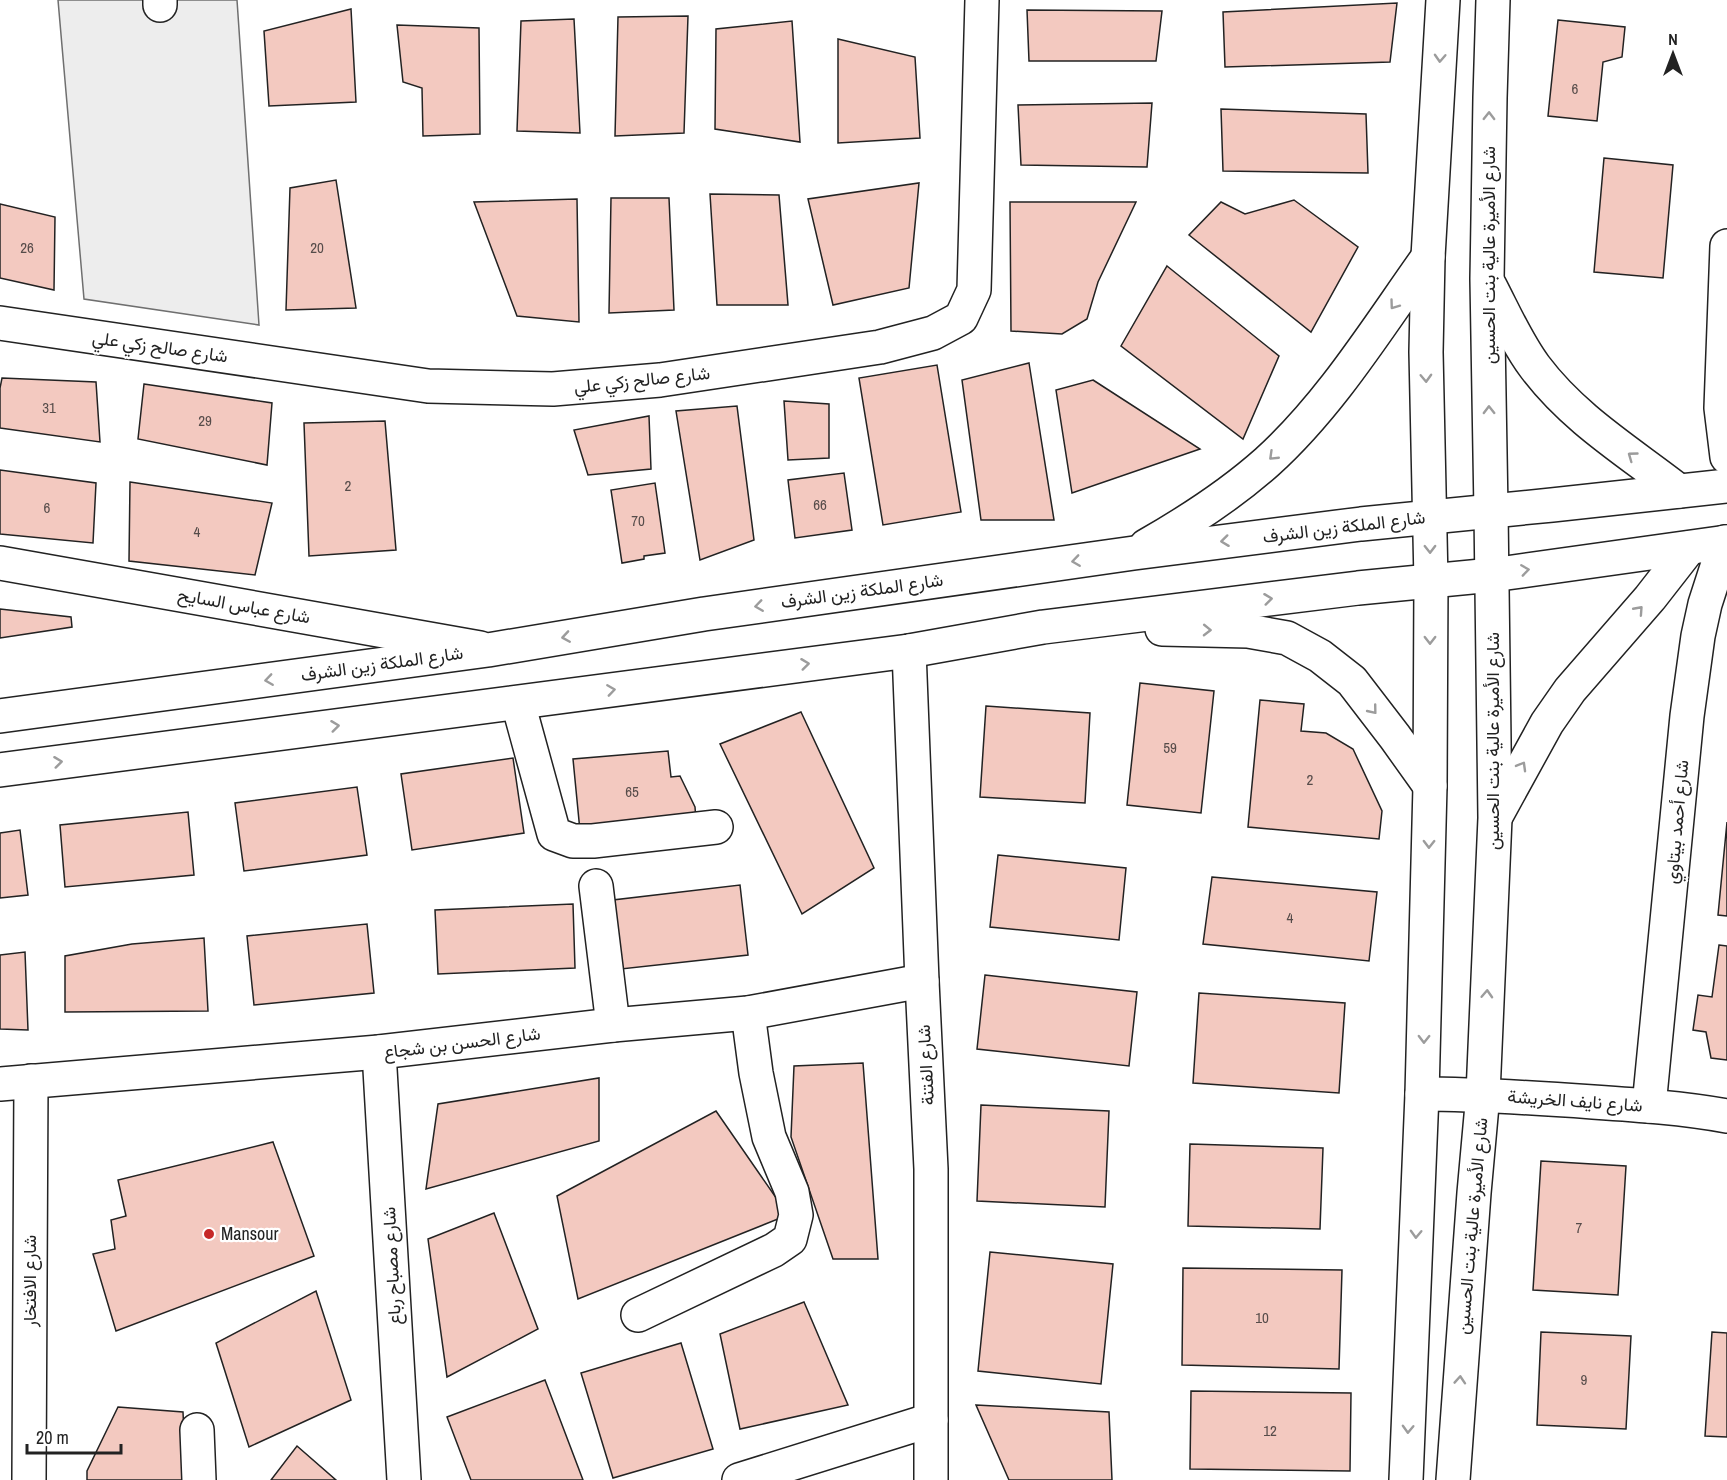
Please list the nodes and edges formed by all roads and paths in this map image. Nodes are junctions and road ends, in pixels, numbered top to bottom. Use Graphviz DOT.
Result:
graph roads {
  1 [pos="982,0"];
  2 [pos="1443,0"];
  3 [pos="1493,0"];
  4 [pos="1727,246"];
  5 [pos="1428,257"];
  6 [pos="1486,279"];
  7 [pos="0,323"];
  8 [pos="1727,457"];
  9 [pos="1727,486"];
  10 [pos="1679,491"];
  11 [pos="1491,511"];
  12 [pos="1429,516"];
  13 [pos="1726,542"];
  14 [pos="1689,548"];
  15 [pos="1134,553"];
  16 [pos="0,562"];
  17 [pos="1492,575"];
  18 [pos="1431,581"];
  19 [pos="1043,627"];
  20 [pos="488,650"];
  21 [pos="909,651"];
  22 [pos="518,703"];
  23 [pos="0,716"];
  24 [pos="0,770"];
  25 [pos="1430,786"];
  26 [pos="1495,818"];
  27 [pos="716,827"];
  28 [pos="596,886"];
  29 [pos="922,981"];
  30 [pos="748,1013"];
  31 [pos="613,1025"];
  32 [pos="379,1052"];
  33 [pos="16,1083"];
  34 [pos="1422,1094"];
  35 [pos="1483,1094"];
  36 [pos="1649,1106"];
  37 [pos="1727,1116"];
  38 [pos="638,1315"];
  39 [pos="931,1420"];
  40 [pos="197,1430"];
  41 [pos="29,1480"];
  42 [pos="199,1480"];
  43 [pos="404,1480"];
  44 [pos="739,1480"];
  45 [pos="931,1480"];
  46 [pos="1406,1480"];
  47 [pos="1453,1480"];
  1 -- 7 [label="main road, شارع صالح زكي علي"];
  2 -- 5 [label="main road, one-way"];
  6 -- 3 [label="main road, شارع الأميرة عالية بنت الحسين, one-way"];
  4 -- 8 [label="main road"];
  5 -- 12 [label="main road, one-way"];
  5 -- 15 [label="main road, one-way"];
  10 -- 6 [label="main road, one-way"];
  11 -- 6 [label="main road, شارع الأميرة عالية بنت الحسين, one-way"];
  9 -- 10 [label="main road, شارع الملكة زين الشرف"];
  10 -- 11 [label="main road, شارع الملكة زين الشرف"];
  11 -- 12 [label="main road, شارع الملكة زين الشرف"];
  11 -- 17 [label="main road, شارع الأميرة عالية بنت الحسين"];
  12 -- 15 [label="main road, شارع الملكة زين الشرف, one-way"];
  12 -- 18 [label="main road, one-way"];
  13 -- 14 [label="main road"];
  13 -- 36 [label="main road, شارع أحمد بيتاوي"];
  17 -- 14 [label="main road, one-way"];
  26 -- 14 [label="main road, one-way"];
  15 -- 20 [label="main road, شارع الملكة زين الشرف, one-way"];
  16 -- 20 [label="main road, شارع عباس السايح"];
  17 -- 18 [label="main road"];
  17 -- 26 [label="main road, شارع الأميرة عالية بنت الحسين"];
  19 -- 18 [label="main road, one-way"];
  18 -- 25 [label="main road, one-way"];
  19 -- 21 [label="main road"];
  19 -- 25 [label="main road, one-way"];
  20 -- 23 [label="main road, شارع الملكة زين الشرف, one-way"];
  22 -- 21 [label="main road, one-way"];
  21 -- 29 [label="main road, شارع الفتنة"];
  24 -- 22 [label="main road, one-way"];
  22 -- 27 [label="main road"];
  25 -- 34 [label="main road, one-way"];
  35 -- 26 [label="main road, شارع الأميرة عالية بنت الحسين, one-way"];
  28 -- 31 [label="main road"];
  29 -- 30 [label="main road, شارع الحسن بن شجاع"];
  29 -- 39 [label="main road, شارع الفتنة"];
  30 -- 31 [label="main road, شارع الحسن بن شجاع"];
  30 -- 38 [label="main road"];
  31 -- 32 [label="main road, شارع الحسن بن شجاع"];
  32 -- 33 [label="main road, شارع الحسن بن شجاع"];
  32 -- 43 [label="main road, شارع مصباح رباع"];
  33 -- 41 [label="main road, شارع الافتخار"];
  34 -- 35 [label="main road, شارع نايف الخريشة"];
  34 -- 46 [label="main road, one-way"];
  35 -- 36 [label="main road, شارع نايف الخريشة"];
  47 -- 35 [label="main road, شارع الأميرة عالية بنت الحسين, one-way"];
  36 -- 37 [label="main road, شارع نايف الخريشة"];
  39 -- 44 [label="main road"];
  39 -- 45 [label="main road, شارع الفتنة"];
  40 -- 42 [label="main road"];
}
